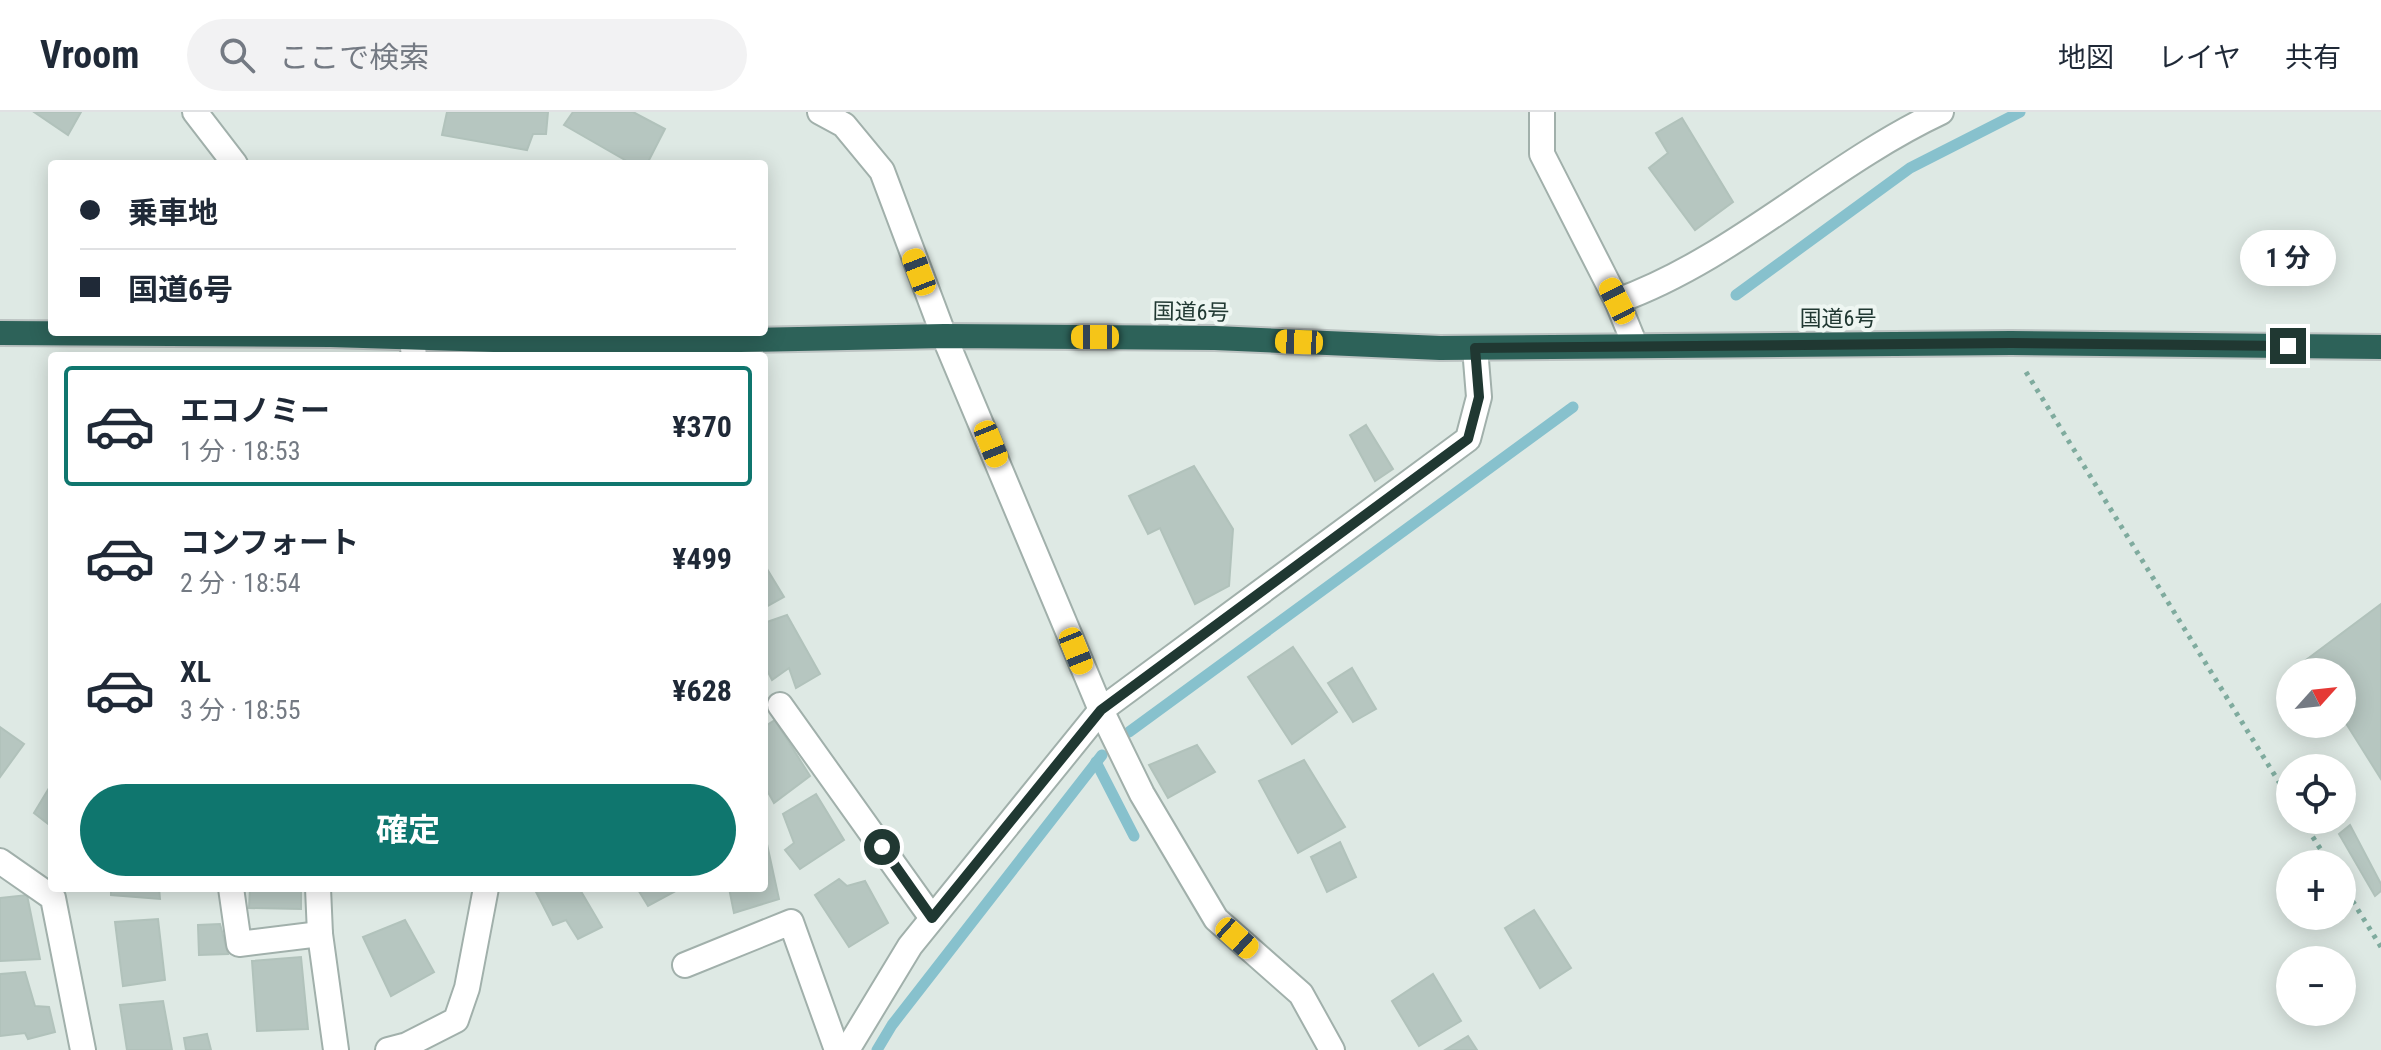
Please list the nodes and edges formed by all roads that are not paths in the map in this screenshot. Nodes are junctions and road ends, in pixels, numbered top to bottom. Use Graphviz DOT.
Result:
graph roads {
  1 [pos="195,112"];
  2 [pos="820,112"];
  3 [pos="1542,112"];
  4 [pos="1941,112"];
  5 [pos="232,160"];
  6 [pos="1617,301"];
  7 [pos="0,333"];
  8 [pos="48,333"];
  9 [pos="342,336"];
  10 [pos="944,336"];
  11 [pos="1635,345"];
  12 [pos="2381,347"];
  13 [pos="413,348"];
  14 [pos="1475,348"];
  15 [pos="780,705"];
  16 [pos="1101,710"];
  17 [pos="0,861"];
  18 [pos="232,892"];
  19 [pos="318,892"];
  20 [pos="485,892"];
  21 [pos="932,918"];
  22 [pos="320,934"];
  23 [pos="685,965"];
  24 [pos="83,1050"];
  25 [pos="336,1050"];
  26 [pos="388,1050"];
  27 [pos="837,1050"];
  28 [pos="847,1050"];
  29 [pos="1332,1050"];
  1 -- 5 [label="street"];
  2 -- 10 [label="street"];
  3 -- 6 [label="street"];
  4 -- 6 [label="street"];
  6 -- 11 [label="street"];
  7 -- 8 [label="highway, 国道6号"];
  9 -- 13 [label="highway, 国道6号"];
  10 -- 13 [label="highway, 国道6号"];
  10 -- 14 [label="highway, 国道6号"];
  10 -- 16 [label="street"];
  11 -- 12 [label="highway, 国道6号"];
  11 -- 14 [label="highway, 国道6号"];
  14 -- 16 [label="street"];
  15 -- 21 [label="street"];
  16 -- 21 [label="street"];
  16 -- 29 [label="street"];
  17 -- 24 [label="street"];
  18 -- 22 [label="street"];
  19 -- 22 [label="street"];
  20 -- 26 [label="street"];
  21 -- 28 [label="street"];
  22 -- 25 [label="street"];
  23 -- 27 [label="street"];
}
